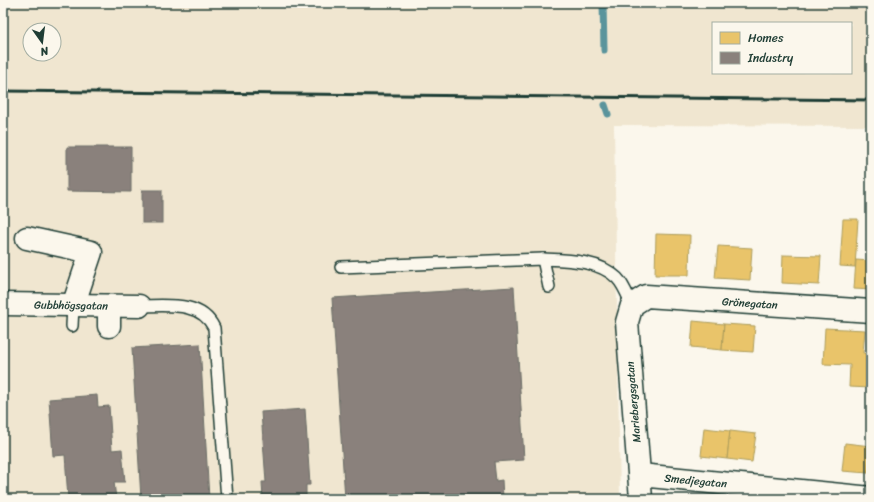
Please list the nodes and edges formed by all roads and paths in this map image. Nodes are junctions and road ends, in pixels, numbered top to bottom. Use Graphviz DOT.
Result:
graph roads {
  1 [pos="27,238"];
  2 [pos="543,259"];
  3 [pos="341,267"];
  4 [pos="549,287"];
  5 [pos="3,304"];
  6 [pos="632,305"];
  7 [pos="139,306"];
  8 [pos="871,312"];
  9 [pos="72,316"];
  10 [pos="640,475"];
  11 [pos="871,498"];
  12 [pos="227,499"];
  13 [pos="641,499"];
  1 -- 9 [label="street"];
  2 -- 3 [label="lane"];
  2 -- 4 [label="lane"];
  2 -- 6 [label="lane"];
  5 -- 9 [label="street, Gubbhögsgatan"];
  6 -- 8 [label="street, Grönegatan"];
  6 -- 10 [label="street, Mariebergsgatan"];
  7 -- 9 [label="street, Gubbhögsgatan"];
  7 -- 12 [label="lane"];
  10 -- 11 [label="street, Smedjegatan"];
  10 -- 13 [label="street, Mariebergsgatan"];
}
